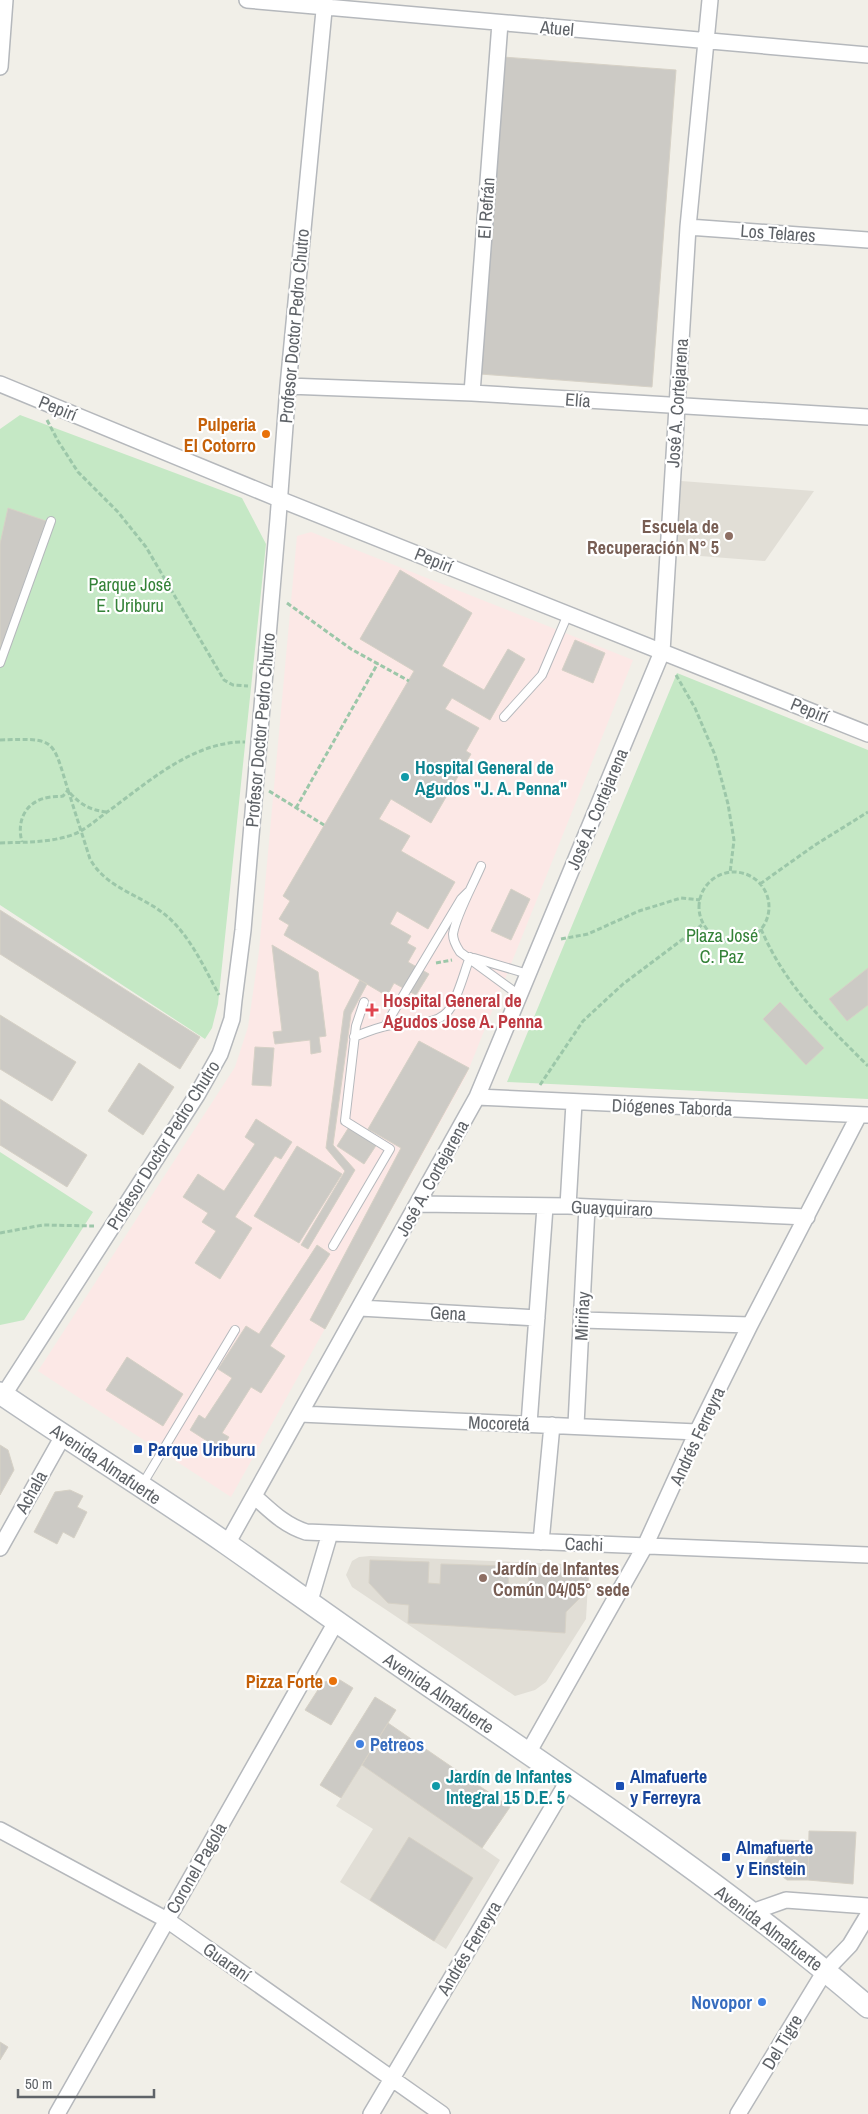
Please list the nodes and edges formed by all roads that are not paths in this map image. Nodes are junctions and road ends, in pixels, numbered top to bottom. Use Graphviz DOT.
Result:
graph roads {
  1 [pos="5,0"];
  2 [pos="247,0"];
  3 [pos="710,0"];
  4 [pos="325,4"];
  5 [pos="500,23"];
  6 [pos="706,41"];
  7 [pos="868,55"];
  8 [pos="0,67"];
  9 [pos="688,227"];
  10 [pos="868,240"];
  11 [pos="0,384"];
  12 [pos="288,386"];
  13 [pos="472,393"];
  14 [pos="677,407"];
  15 [pos="868,417"];
  16 [pos="279,498"];
  17 [pos="51,522"];
  18 [pos="568,613"];
  19 [pos="662,652"];
  20 [pos="0,663"];
  21 [pos="504,717"];
  22 [pos="868,734"];
  23 [pos="480,866"];
  24 [pos="470,891"];
  25 [pos="470,957"];
  26 [pos="528,974"];
  27 [pos="519,995"];
  28 [pos="364,1002"];
  29 [pos="385,1026"];
  30 [pos="354,1038"];
  31 [pos="477,1097"];
  32 [pos="574,1103"];
  33 [pos="863,1115"];
  34 [pos="418,1204"];
  35 [pos="568,1206"];
  36 [pos="545,1207"];
  37 [pos="587,1207"];
  38 [pos="807,1217"];
  39 [pos="333,1246"];
  40 [pos="360,1308"];
  41 [pos="537,1318"];
  42 [pos="582,1320"];
  43 [pos="750,1325"];
  44 [pos="235,1330"];
  45 [pos="2,1394"];
  46 [pos="300,1414"];
  47 [pos="529,1424"];
  48 [pos="552,1425"];
  49 [pos="576,1425"];
  50 [pos="697,1432"];
  51 [pos="63,1436"];
  52 [pos="140,1486"];
  53 [pos="254,1496"];
  54 [pos="330,1533"];
  55 [pos="541,1542"];
  56 [pos="227,1544"];
  57 [pos="646,1546"];
  58 [pos="0,1548"];
  59 [pos="868,1556"];
  60 [pos="309,1604"];
  61 [pos="336,1622"];
  62 [pos="528,1753"];
  63 [pos="568,1781"];
  64 [pos="0,1830"];
  65 [pos="868,1906"];
  66 [pos="749,1912"];
  67 [pos="868,1915"];
  68 [pos="167,1920"];
  69 [pos="825,1971"];
  70 [pos="868,2007"];
  71 [pos="392,2077"];
  72 [pos="57,2114"];
  73 [pos="371,2114"];
  74 [pos="442,2114"];
  75 [pos="738,2114"];
  1 -- 8 [label="street"];
  2 -- 4 [label="street, Atuel"];
  3 -- 6 [label="street, José A. Cortejarena"];
  4 -- 5 [label="street, Atuel"];
  4 -- 12 [label="street, Profesor Doctor Pedro Chutro"];
  5 -- 6 [label="street, Atuel"];
  5 -- 13 [label="street, El Refrán"];
  6 -- 7 [label="street, Atuel"];
  6 -- 9 [label="street, José A. Cortejarena"];
  9 -- 10 [label="street, Los Telares"];
  9 -- 14 [label="street, José A. Cortejarena"];
  11 -- 16 [label="street, Pepirí"];
  12 -- 13 [label="street, Elía"];
  12 -- 16 [label="street, Profesor Doctor Pedro Chutro"];
  13 -- 14 [label="street, Elía"];
  14 -- 15 [label="street, Elía"];
  14 -- 19 [label="street, José A. Cortejarena"];
  16 -- 18 [label="street, Pepirí"];
  16 -- 45 [label="street, Profesor Doctor Pedro Chutro"];
  17 -- 20 [label="lane"];
  18 -- 19 [label="street, Pepirí"];
  18 -- 21 [label="lane"];
  19 -- 22 [label="street, Pepirí"];
  19 -- 26 [label="street, José A. Cortejarena"];
  23 -- 24 [label="lane"];
  24 -- 25 [label="lane"];
  24 -- 29 [label="lane"];
  25 -- 26 [label="lane"];
  25 -- 27 [label="lane"];
  25 -- 29 [label="lane"];
  26 -- 27 [label="street, José A. Cortejarena"];
  27 -- 31 [label="street, José A. Cortejarena"];
  28 -- 30 [label="lane"];
  29 -- 30 [label="lane"];
  30 -- 39 [label="lane"];
  31 -- 32 [label="street, Diógenes Taborda"];
  31 -- 34 [label="street, José A. Cortejarena"];
  32 -- 33 [label="street, Diógenes Taborda"];
  32 -- 35 [label="street"];
  33 -- 38 [label="street, Andrés Ferreyra"];
  34 -- 36 [label="street, Guayquiraro"];
  34 -- 40 [label="street, José A. Cortejarena"];
  35 -- 36 [label="street, Guayquiraro"];
  35 -- 37 [label="street, Guayquiraro"];
  36 -- 41 [label="street"];
  37 -- 38 [label="street, Guayquiraro"];
  37 -- 42 [label="street, Miriñay"];
  38 -- 43 [label="street, Andrés Ferreyra"];
  40 -- 41 [label="street, Gena"];
  40 -- 46 [label="street, José A. Cortejarena"];
  41 -- 47 [label="street"];
  42 -- 43 [label="street"];
  42 -- 49 [label="street, Miriñay"];
  43 -- 50 [label="street, Andrés Ferreyra"];
  44 -- 52 [label="lane"];
  45 -- 51 [label="main road, Avenida Almafuerte"];
  46 -- 47 [label="street, Mocoretá"];
  46 -- 53 [label="street, José A. Cortejarena"];
  47 -- 48 [label="street, Mocoretá"];
  48 -- 49 [label="street, Mocoretá"];
  48 -- 55 [label="street"];
  49 -- 50 [label="street, Mocoretá"];
  50 -- 57 [label="street, Andrés Ferreyra"];
  51 -- 52 [label="main road, Avenida Almafuerte"];
  51 -- 58 [label="street, Achala"];
  52 -- 56 [label="main road, Avenida Almafuerte"];
  53 -- 54 [label="street, Cachi"];
  53 -- 56 [label="street, José A. Cortejarena"];
  54 -- 55 [label="street, Cachi"];
  54 -- 60 [label="street"];
  55 -- 57 [label="street, Cachi"];
  56 -- 60 [label="main road, Avenida Almafuerte"];
  57 -- 59 [label="street, Cachi"];
  57 -- 62 [label="street, Andrés Ferreyra"];
  60 -- 61 [label="main road, Avenida Almafuerte"];
  61 -- 62 [label="main road, Avenida Almafuerte"];
  61 -- 68 [label="street, Coronel Pagola"];
  62 -- 63 [label="main road, Avenida Almafuerte"];
  63 -- 66 [label="main road, Avenida Almafuerte"];
  63 -- 71 [label="street, Andrés Ferreyra"];
  64 -- 68 [label="street, Guaraní"];
  65 -- 66 [label="street"];
  66 -- 69 [label="main road, Avenida Almafuerte"];
  67 -- 69 [label="street, Del Tigre"];
  68 -- 71 [label="street, Guaraní"];
  68 -- 72 [label="street, Coronel Pagola"];
  69 -- 70 [label="main road, Avenida Almafuerte"];
  69 -- 75 [label="street, Del Tigre"];
  71 -- 73 [label="street, Andrés Ferreyra"];
  71 -- 74 [label="street, Guaraní"];
}
